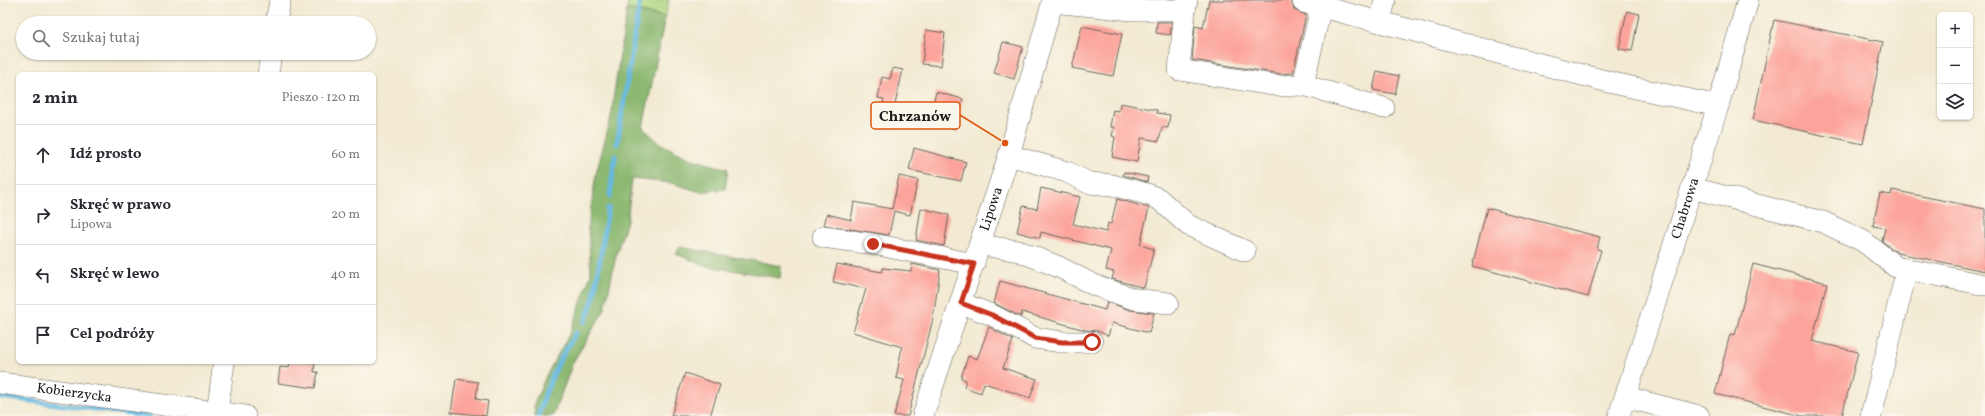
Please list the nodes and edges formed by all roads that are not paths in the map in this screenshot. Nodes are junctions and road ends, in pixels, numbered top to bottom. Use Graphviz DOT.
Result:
graph roads {
  1 [pos="280,0"];
  2 [pos="1385,0"];
  3 [pos="1748,0"];
  4 [pos="1052,1"];
  5 [pos="1134,5"];
  6 [pos="1186,5"];
  7 [pos="277,16"];
  8 [pos="1380,22"];
  9 [pos="270,60"];
  10 [pos="268,72"];
  11 [pos="1303,85"];
  12 [pos="1718,106"];
  13 [pos="1384,108"];
  14 [pos="1009,156"];
  15 [pos="1692,188"];
  16 [pos="823,237"];
  17 [pos="1245,251"];
  18 [pos="978,254"];
  19 [pos="1906,269"];
  20 [pos="1985,285"];
  21 [pos="961,303"];
  22 [pos="1168,303"];
  23 [pos="1092,342"];
  24 [pos="224,364"];
  25 [pos="0,383"];
  26 [pos="1622,406"];
  27 [pos="215,412"];
  28 [pos="245,416"];
  29 [pos="923,416"];
  30 [pos="1699,416"];
  31 [pos="1871,416"];
  1 -- 7 [label="street"];
  2 -- 8 [label="street"];
  3 -- 12 [label="street, Chabrowa"];
  4 -- 5 [label="street"];
  4 -- 14 [label="street, Lipowa"];
  5 -- 6 [label="street"];
  6 -- 11 [label="street"];
  8 -- 11 [label="street"];
  8 -- 12 [label="street"];
  9 -- 10 [label="street"];
  11 -- 13 [label="street"];
  12 -- 15 [label="street, Chabrowa"];
  14 -- 17 [label="street"];
  14 -- 18 [label="street, Lipowa"];
  15 -- 19 [label="street"];
  15 -- 26 [label="street, Chabrowa"];
  16 -- 18 [label="street"];
  18 -- 21 [label="street, Lipowa"];
  18 -- 22 [label="street"];
  19 -- 20 [label="street"];
  19 -- 31 [label="street"];
  21 -- 23 [label="street"];
  21 -- 29 [label="street, Lipowa"];
  24 -- 27 [label="street"];
  25 -- 27 [label="street, Kobierzycka"];
  26 -- 30 [label="street"];
  27 -- 28 [label="street, Kobierzycka"];
}
